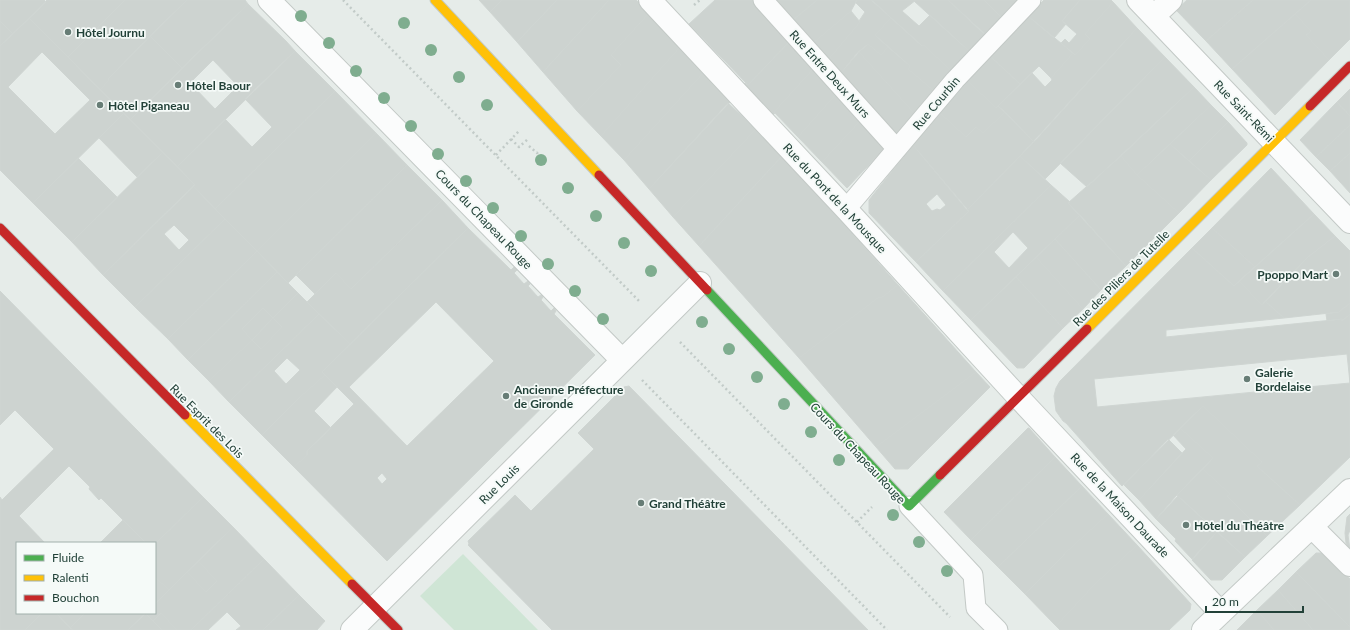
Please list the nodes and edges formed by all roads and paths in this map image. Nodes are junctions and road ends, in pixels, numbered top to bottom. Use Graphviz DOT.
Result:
graph roads {
  1 [pos="269,0"];
  2 [pos="435,0"];
  3 [pos="650,0"];
  4 [pos="763,0"];
  5 [pos="1031,0"];
  6 [pos="1138,0"];
  7 [pos="1171,0"];
  8 [pos="1154,16"];
  9 [pos="1350,66"];
  10 [pos="520,130"];
  11 [pos="1274,142"];
  12 [pos="897,148"];
  13 [pos="496,155"];
  14 [pos="846,210"];
  15 [pos="1350,222"];
  16 [pos="0,228"];
  17 [pos="700,283"];
  18 [pos="622,360"];
  19 [pos="1018,398"];
  20 [pos="1350,490"];
  21 [pos="909,506"];
  22 [pos="1312,527"];
  23 [pos="1350,565"];
  24 [pos="375,607"];
  25 [pos="1221,613"];
  26 [pos="352,630"];
  27 [pos="398,630"];
  28 [pos="887,630"];
  29 [pos="998,630"];
  30 [pos="1203,630"];
  1 -- 18 [label="street, Cours du Chapeau Rouge"];
  2 -- 17 [label="street, Cours du Chapeau Rouge"];
  3 -- 14 [label="street, Rue du Pont de la Mousque"];
  4 -- 12 [label="lane, Rue Entre Deux Murs"];
  5 -- 12 [label="lane, Rue Courbin"];
  6 -- 8 [label="street, Rue Saint-Rémi"];
  7 -- 8 [label="street"];
  8 -- 11 [label="street, Rue Saint-Rémi"];
  9 -- 11 [label="street, Rue des Piliers de Tutelle"];
  10 -- 13 [label="path"];
  11 -- 15 [label="street, Rue Saint-Rémi"];
  11 -- 19 [label="street, Rue des Piliers de Tutelle"];
  12 -- 14 [label="lane, Rue Courbin"];
  14 -- 19 [label="street, Rue du Pont de la Mousque"];
  16 -- 24 [label="street, Rue Esprit des Lois"];
  17 -- 18 [label="street"];
  17 -- 21 [label="street, Cours du Chapeau Rouge"];
  18 -- 24 [label="street, Rue Louis"];
  18 -- 28 [label="path"];
  19 -- 21 [label="street, Rue des Piliers de Tutelle"];
  19 -- 25 [label="street, Rue de la Maison Daurade"];
  20 -- 22 [label="street"];
  21 -- 29 [label="lane, Cours du Chapeau Rouge"];
  22 -- 23 [label="street"];
  22 -- 25 [label="street"];
  24 -- 26 [label="street, Rue Louis"];
  24 -- 27 [label="street, Rue Esprit des Lois"];
  25 -- 30 [label="street"];
}
